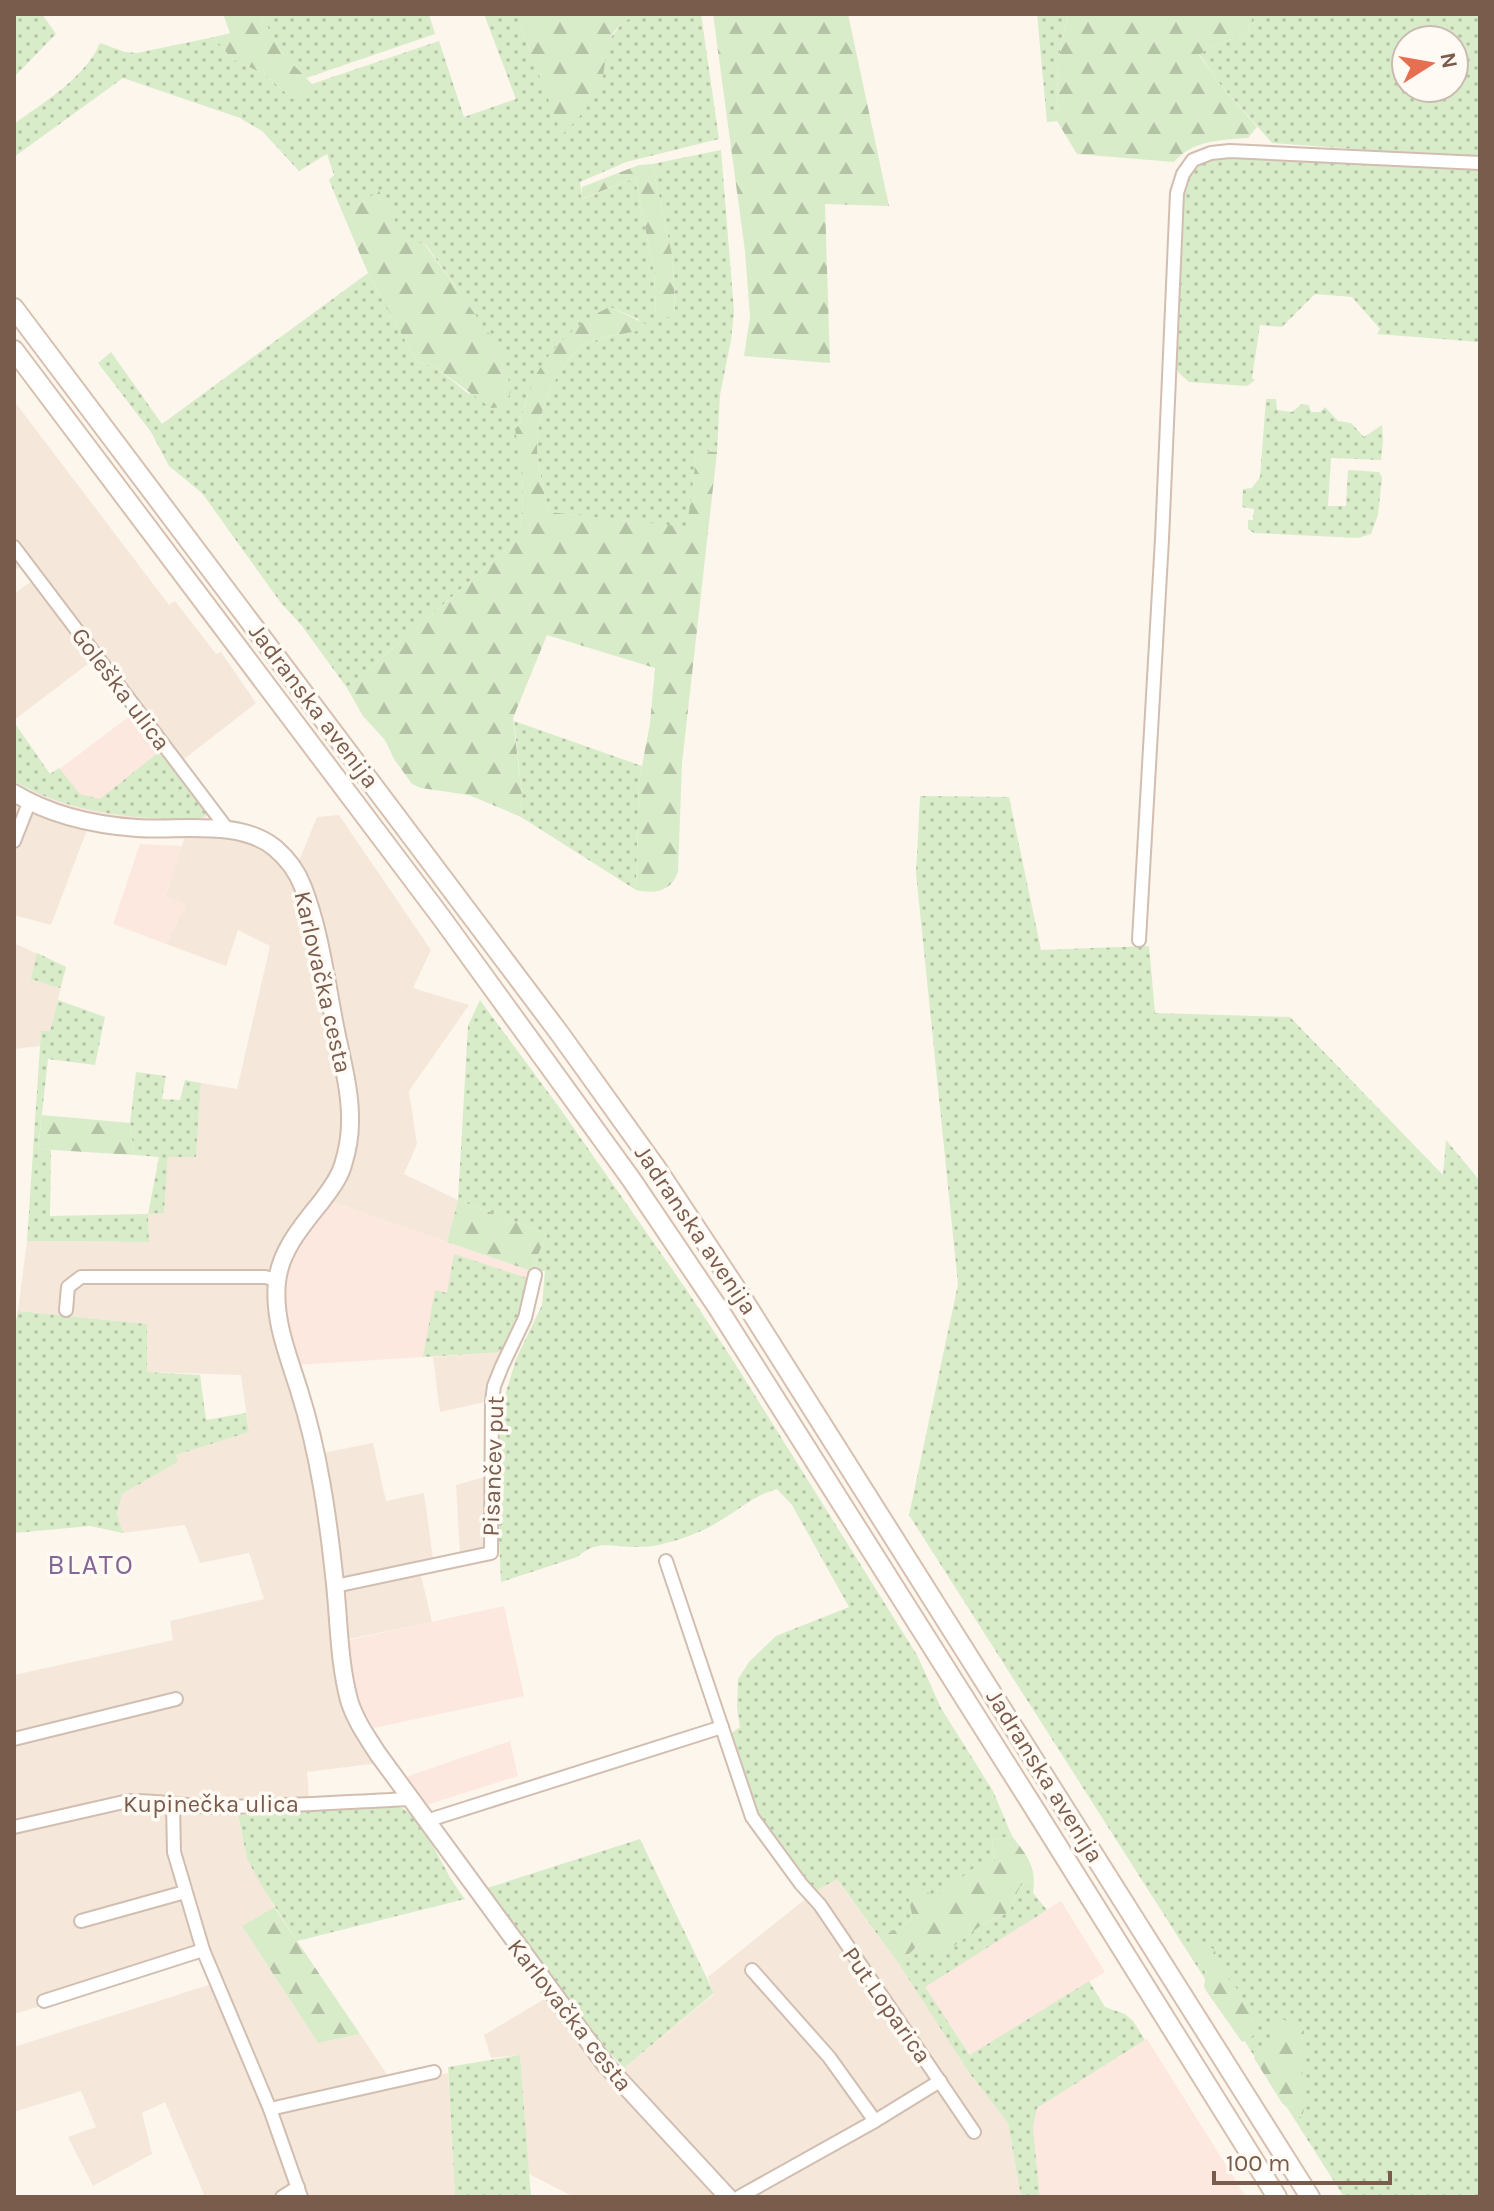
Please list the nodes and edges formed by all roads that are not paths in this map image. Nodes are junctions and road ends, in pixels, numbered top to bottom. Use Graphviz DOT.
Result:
graph roads {
  1 [pos="1480,163"];
  2 [pos="14,308"];
  3 [pos="14,350"];
  4 [pos="14,547"];
  5 [pos="14,793"];
  6 [pos="29,803"];
  7 [pos="228,830"];
  8 [pos="14,841"];
  9 [pos="1139,940"];
  10 [pos="535,1275"];
  11 [pos="277,1280"];
  12 [pos="66,1310"];
  13 [pos="666,1561"];
  14 [pos="335,1586"];
  15 [pos="176,1699"];
  16 [pos="722,1727"];
  17 [pos="14,1739"];
  18 [pos="410,1799"];
  19 [pos="173,1805"];
  20 [pos="426,1821"];
  21 [pos="14,1827"];
  22 [pos="185,1892"];
  23 [pos="81,1921"];
  24 [pos="203,1950"];
  25 [pos="752,1970"];
  26 [pos="44,2001"];
  27 [pos="434,2072"];
  28 [pos="940,2081"];
  29 [pos="270,2109"];
  30 [pos="875,2121"];
  31 [pos="974,2132"];
  32 [pos="300,2192"];
  33 [pos="282,2197"];
  34 [pos="728,2197"];
  35 [pos="739,2197"];
  36 [pos="1277,2197"];
  37 [pos="1310,2197"];
  1 -- 9 [label="street"];
  2 -- 37 [label="main road, Jadranska avenija"];
  3 -- 36 [label="main road, Jadranska avenija"];
  4 -- 7 [label="street, Goleška ulica"];
  5 -- 6 [label="street, Karlovačka cesta"];
  6 -- 7 [label="street, Karlovačka cesta"];
  6 -- 8 [label="street"];
  7 -- 11 [label="street, Karlovačka cesta"];
  10 -- 14 [label="street, Pisančev put"];
  11 -- 12 [label="street"];
  11 -- 14 [label="street, Karlovačka cesta"];
  13 -- 16 [label="street"];
  14 -- 18 [label="street, Karlovačka cesta"];
  15 -- 17 [label="street"];
  16 -- 20 [label="street"];
  16 -- 28 [label="street, Put Loparica"];
  18 -- 19 [label="street, Kupinečka ulica"];
  18 -- 20 [label="street, Karlovačka cesta"];
  19 -- 21 [label="street, Kupinečka ulica"];
  19 -- 22 [label="street"];
  20 -- 34 [label="street, Karlovačka cesta"];
  22 -- 23 [label="street"];
  22 -- 24 [label="street"];
  24 -- 26 [label="street"];
  24 -- 29 [label="street"];
  25 -- 30 [label="street"];
  27 -- 29 [label="street"];
  28 -- 30 [label="street, Put Loparica"];
  28 -- 31 [label="street"];
  29 -- 32 [label="street"];
  30 -- 35 [label="street, Put Loparica"];
  32 -- 33 [label="street"];
}
